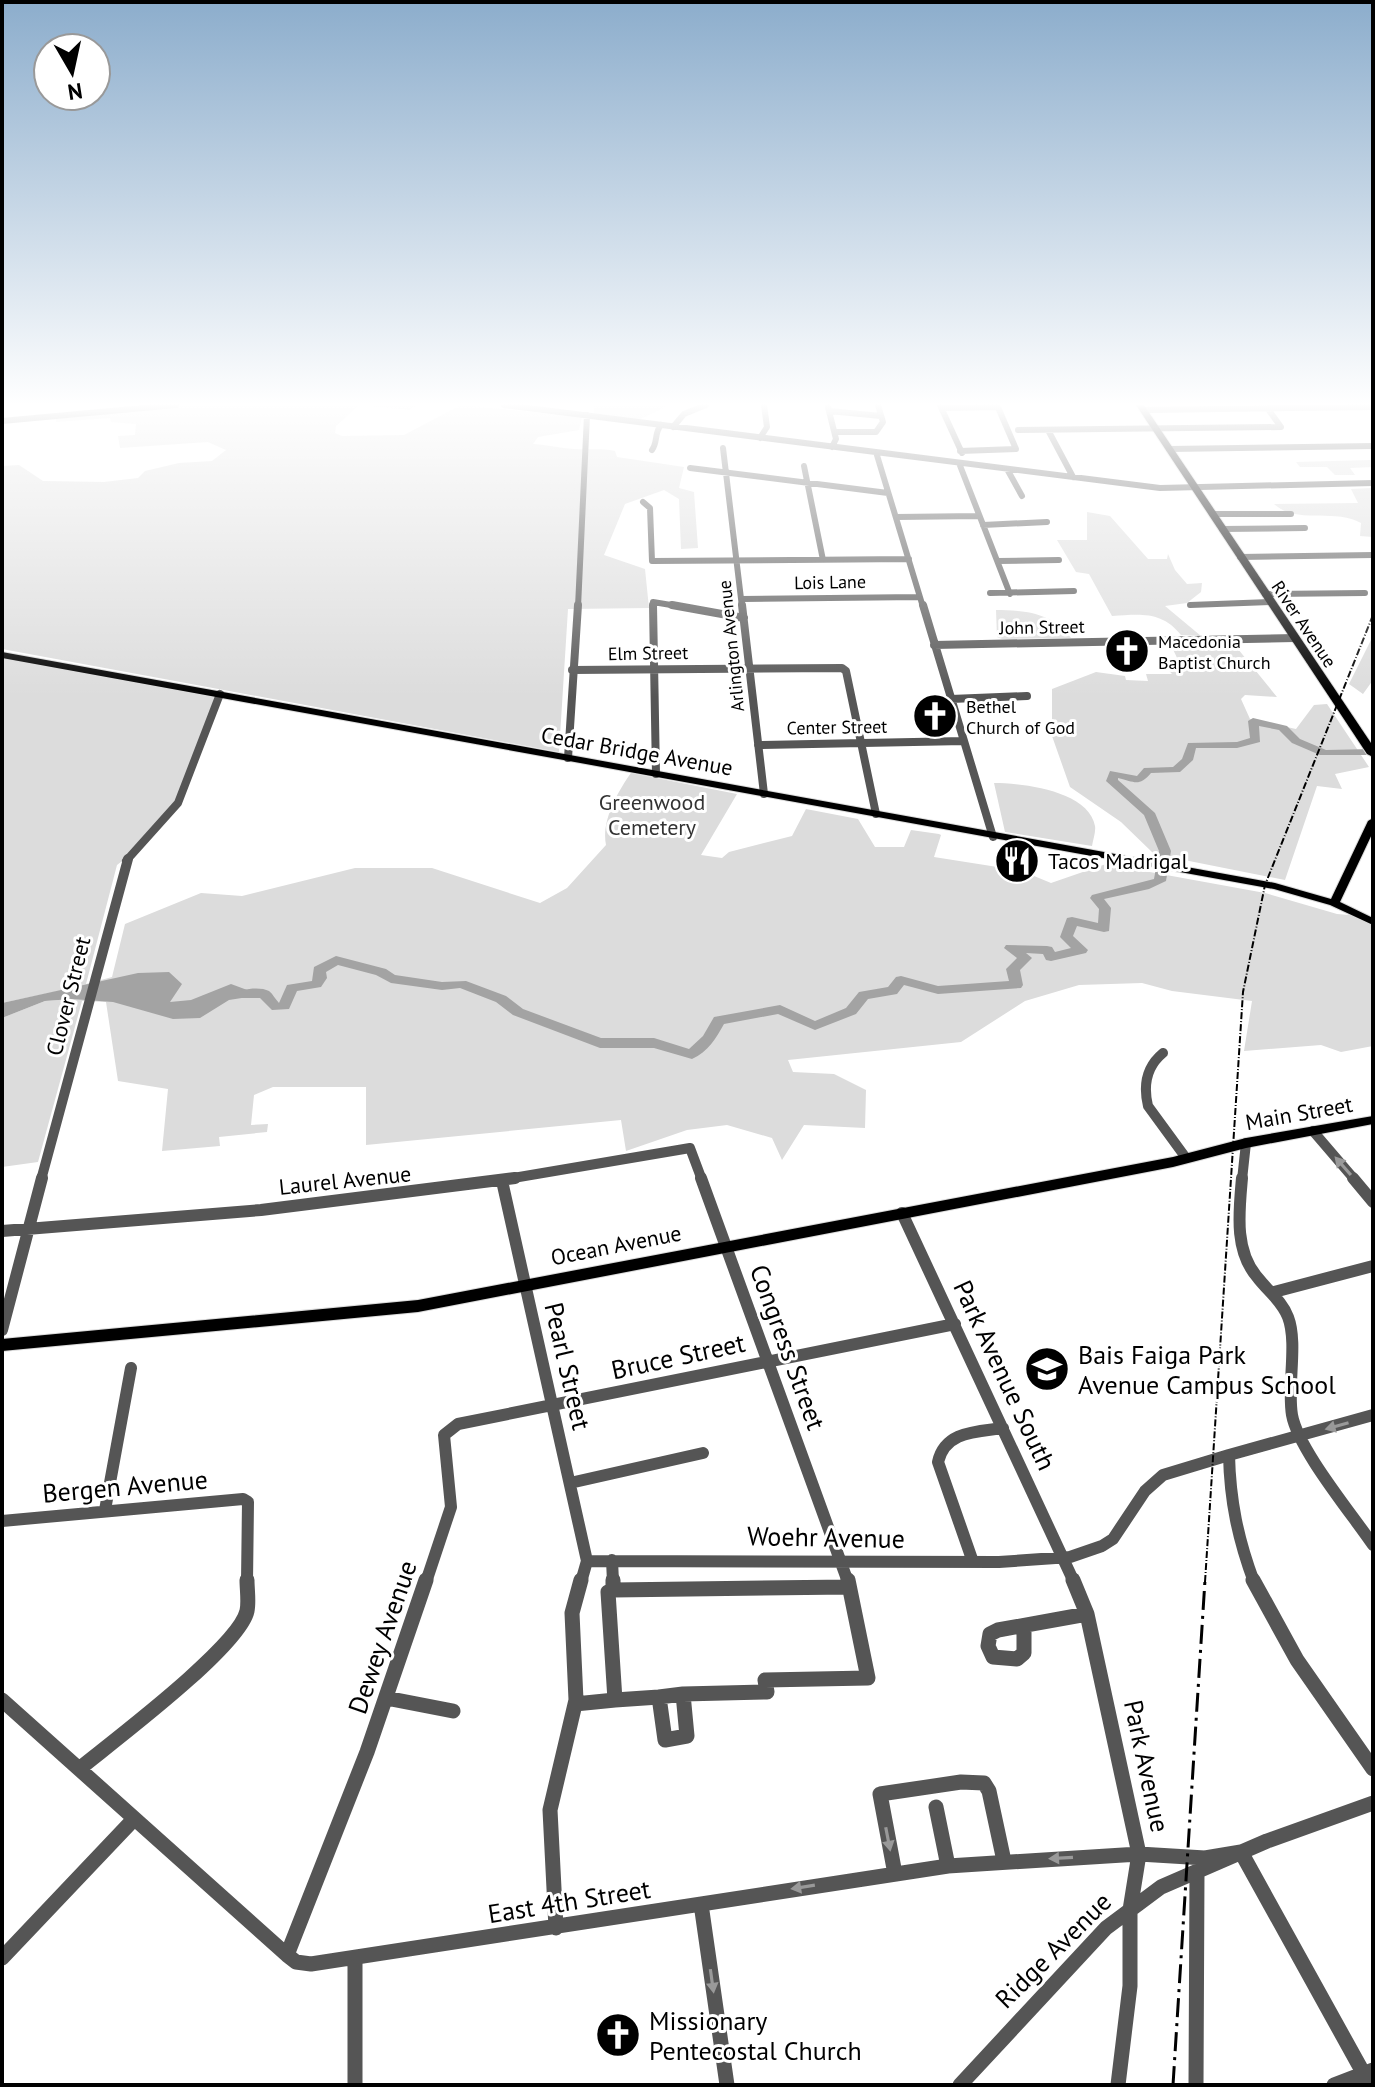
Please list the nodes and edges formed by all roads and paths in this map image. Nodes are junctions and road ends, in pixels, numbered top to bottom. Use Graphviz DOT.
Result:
graph roads {
  1 [pos="585,502"];
  2 [pos="643,502"];
  3 [pos="730,502"];
  4 [pos="812,502"];
  5 [pos="891,502"];
  6 [pos="974,502"];
  7 [pos="1205,502"];
  8 [pos="1213,514"];
  9 [pos="1291,514"];
  10 [pos="979,516"];
  11 [pos="896,517"];
  12 [pos="1047,522"];
  13 [pos="983,525"];
  14 [pos="1305,528"];
  15 [pos="1222,529"];
  16 [pos="1373,555"];
  17 [pos="1240,557"];
  18 [pos="909,559"];
  19 [pos="823,560"];
  20 [pos="1059,560"];
  21 [pos="739,561"];
  22 [pos="998,561"];
  23 [pos="1074,591"];
  24 [pos="990,593"];
  25 [pos="1365,593"];
  26 [pos="1010,594"];
  27 [pos="919,597"];
  28 [pos="1268,598"];
  29 [pos="742,599"];
  30 [pos="1190,605"];
  31 [pos="744,618"];
  32 [pos="1295,638"];
  33 [pos="934,645"];
  34 [pos="2,655"];
  35 [pos="749,668"];
  36 [pos="655,669"];
  37 [pos="572,670"];
  38 [pos="220,694"];
  39 [pos="1027,696"];
  40 [pos="951,699"];
  41 [pos="964,741"];
  42 [pos="860,743"];
  43 [pos="758,745"];
  44 [pos="1370,750"];
  45 [pos="568,758"];
  46 [pos="656,774"];
  47 [pos="764,794"];
  48 [pos="876,814"];
  49 [pos="1373,821"];
  50 [pos="993,837"];
  51 [pos="1334,903"];
  52 [pos="1373,922"];
  53 [pos="1163,1053"];
  54 [pos="1373,1120"];
  55 [pos="1313,1131"];
  56 [pos="1239,1144"];
  57 [pos="690,1148"];
  58 [pos="1186,1158"];
  59 [pos="502,1181"];
  60 [pos="1373,1202"];
  61 [pos="902,1213"];
  62 [pos="28,1229"];
  63 [pos="2,1231"];
  64 [pos="725,1246"];
  65 [pos="1373,1266"];
  66 [pos="525,1286"];
  67 [pos="1274,1292"];
  68 [pos="955,1324"];
  69 [pos="2,1330"];
  70 [pos="2,1345"];
  71 [pos="768,1362"];
  72 [pos="131,1368"];
  73 [pos="552,1407"];
  74 [pos="1373,1415"];
  75 [pos="1003,1428"];
  76 [pos="1300,1436"];
  77 [pos="703,1453"];
  78 [pos="1229,1455"];
  79 [pos="570,1483"];
  80 [pos="105,1510"];
  81 [pos="2,1521"];
  82 [pos="1373,1545"];
  83 [pos="1064,1558"];
  84 [pos="612,1560"];
  85 [pos="587,1561"];
  86 [pos="842,1562"];
  87 [pos="973,1562"];
  88 [pos="849,1587"];
  89 [pos="613,1590"];
  90 [pos="1087,1614"];
  91 [pos="1024,1626"];
  92 [pos="683,1694"];
  93 [pos="659,1697"];
  94 [pos="386,1698"];
  95 [pos="2,1700"];
  96 [pos="615,1700"];
  97 [pos="575,1704"];
  98 [pos="453,1711"];
  99 [pos="79,1769"];
  100 [pos="1373,1769"];
  101 [pos="1373,1803"];
  102 [pos="936,1807"];
  103 [pos="134,1819"];
  104 [pos="1241,1852"];
  105 [pos="1139,1854"];
  106 [pos="1004,1861"];
  107 [pos="948,1866"];
  108 [pos="1197,1872"];
  109 [pos="895,1874"];
  110 [pos="701,1904"];
  111 [pos="1130,1910"];
  112 [pos="556,1928"];
  113 [pos="287,1955"];
  114 [pos="2,1958"];
  115 [pos="355,1960"];
  116 [pos="1369,2076"];
  117 [pos="355,2085"];
  118 [pos="727,2085"];
  119 [pos="960,2085"];
  120 [pos="1118,2085"];
  121 [pos="1196,2085"];
  122 [pos="1334,2085"];
  1 -- 37 [label="street"];
  2 -- 21 [label="street"];
  3 -- 21 [label="street, Arlington Avenue"];
  4 -- 19 [label="street"];
  5 -- 11 [label="street"];
  6 -- 10 [label="street"];
  7 -- 8 [label="highway, River Avenue"];
  8 -- 9 [label="street"];
  8 -- 15 [label="highway, River Avenue"];
  10 -- 11 [label="street"];
  10 -- 13 [label="street"];
  11 -- 18 [label="street"];
  12 -- 13 [label="street"];
  13 -- 22 [label="street"];
  14 -- 15 [label="street"];
  15 -- 17 [label="highway, River Avenue"];
  16 -- 17 [label="street"];
  17 -- 28 [label="highway, River Avenue"];
  18 -- 19 [label="street"];
  18 -- 27 [label="street"];
  19 -- 21 [label="street"];
  20 -- 22 [label="street"];
  21 -- 29 [label="street, Arlington Avenue"];
  22 -- 26 [label="street"];
  23 -- 26 [label="street"];
  24 -- 26 [label="street"];
  25 -- 28 [label="street"];
  27 -- 29 [label="street, Lois Lane"];
  27 -- 33 [label="street"];
  28 -- 30 [label="street"];
  28 -- 32 [label="highway, River Avenue"];
  29 -- 31 [label="street, Arlington Avenue"];
  31 -- 35 [label="street, Arlington Avenue"];
  31 -- 36 [label="street"];
  32 -- 33 [label="street, John Street"];
  32 -- 44 [label="highway, River Avenue"];
  33 -- 40 [label="street"];
  34 -- 38 [label="main road, Cedar Bridge Avenue"];
  35 -- 36 [label="street, Elm Street"];
  35 -- 42 [label="street, Elm Street"];
  35 -- 43 [label="street, Arlington Avenue"];
  36 -- 37 [label="street, Elm Street"];
  36 -- 46 [label="street"];
  37 -- 45 [label="street"];
  38 -- 45 [label="main road, Cedar Bridge Avenue"];
  38 -- 62 [label="street, Clover Street"];
  39 -- 40 [label="street"];
  40 -- 41 [label="street"];
  41 -- 42 [label="street, Center Street"];
  41 -- 50 [label="street"];
  42 -- 43 [label="street, Center Street"];
  42 -- 48 [label="street"];
  43 -- 47 [label="street, Arlington Avenue"];
  45 -- 46 [label="main road, Cedar Bridge Avenue"];
  46 -- 47 [label="main road, Cedar Bridge Avenue"];
  47 -- 48 [label="main road, Cedar Bridge Avenue"];
  48 -- 50 [label="main road, Cedar Bridge Avenue"];
  49 -- 51 [label="main road"];
  50 -- 51 [label="main road, Cedar Bridge Avenue"];
  51 -- 52 [label="main road, Cedar Bridge Avenue"];
  53 -- 58 [label="street"];
  54 -- 55 [label="main road, Main Street"];
  55 -- 56 [label="main road, Main Street"];
  60 -- 55 [label="street, one-way"];
  56 -- 58 [label="main road, Ocean Avenue"];
  56 -- 67 [label="street"];
  57 -- 59 [label="street, Laurel Avenue"];
  57 -- 64 [label="street, Congress Street"];
  58 -- 61 [label="main road, Ocean Avenue"];
  59 -- 62 [label="street, Laurel Avenue"];
  59 -- 66 [label="street, Pearl Street"];
  61 -- 64 [label="main road, Ocean Avenue"];
  61 -- 68 [label="street, Park Avenue South"];
  62 -- 63 [label="street, Laurel Avenue"];
  62 -- 69 [label="street, Clover Street"];
  64 -- 66 [label="main road, Ocean Avenue"];
  64 -- 71 [label="street, Congress Street"];
  65 -- 67 [label="street"];
  66 -- 70 [label="main road, Ocean Avenue"];
  66 -- 73 [label="street, Pearl Street"];
  67 -- 76 [label="street"];
  68 -- 71 [label="street, Bruce Street"];
  68 -- 75 [label="street, Park Avenue South"];
  71 -- 73 [label="street, Bruce Street"];
  71 -- 86 [label="street, Congress Street"];
  72 -- 80 [label="street"];
  73 -- 79 [label="street, Pearl Street"];
  73 -- 94 [label="street, Dewey Avenue"];
  74 -- 76 [label="street, Woehr Avenue, one-way"];
  75 -- 83 [label="street, Park Avenue South"];
  75 -- 87 [label="street"];
  76 -- 78 [label="street, Woehr Avenue"];
  76 -- 82 [label="street"];
  77 -- 79 [label="street"];
  78 -- 83 [label="street, Woehr Avenue"];
  78 -- 100 [label="street"];
  79 -- 85 [label="street, Pearl Street"];
  80 -- 81 [label="street, Bergen Avenue"];
  80 -- 99 [label="street, Bergen Avenue"];
  83 -- 87 [label="street, Woehr Avenue"];
  83 -- 90 [label="street, Park Avenue"];
  84 -- 85 [label="street, Woehr Avenue"];
  84 -- 86 [label="street, Woehr Avenue"];
  84 -- 89 [label="street"];
  85 -- 97 [label="street"];
  86 -- 87 [label="street, Woehr Avenue"];
  86 -- 88 [label="street, Congress Street"];
  88 -- 89 [label="street"];
  88 -- 92 [label="street, Congress Street"];
  89 -- 96 [label="street"];
  90 -- 91 [label="street"];
  90 -- 105 [label="street, Park Avenue"];
  92 -- 93 [label="street"];
  92 -- 93 [label="street"];
  93 -- 96 [label="street"];
  94 -- 98 [label="street"];
  94 -- 113 [label="street, Dewey Avenue"];
  95 -- 99 [label="street, East 4th Street"];
  96 -- 97 [label="street"];
  97 -- 112 [label="street"];
  99 -- 103 [label="street, East 4th Street"];
  101 -- 104 [label="street"];
  102 -- 107 [label="street"];
  103 -- 113 [label="street, East 4th Street"];
  103 -- 114 [label="street"];
  104 -- 105 [label="street, East 4th Street"];
  104 -- 108 [label="street, Ridge Avenue"];
  104 -- 116 [label="street"];
  105 -- 106 [label="street, East 4th Street, one-way"];
  105 -- 111 [label="street, Park Avenue"];
  106 -- 107 [label="street, East 4th Street"];
  106 -- 109 [label="street, one-way"];
  107 -- 109 [label="street, East 4th Street"];
  108 -- 111 [label="street, Ridge Avenue"];
  108 -- 121 [label="street"];
  109 -- 110 [label="street, East 4th Street, one-way"];
  110 -- 112 [label="street, East 4th Street"];
  110 -- 118 [label="street, one-way"];
  111 -- 119 [label="street, Ridge Avenue"];
  111 -- 120 [label="street, Park Avenue"];
  112 -- 115 [label="street, East 4th Street"];
  113 -- 115 [label="street, East 4th Street"];
  115 -- 117 [label="street"];
  116 -- 122 [label="street"];
}
